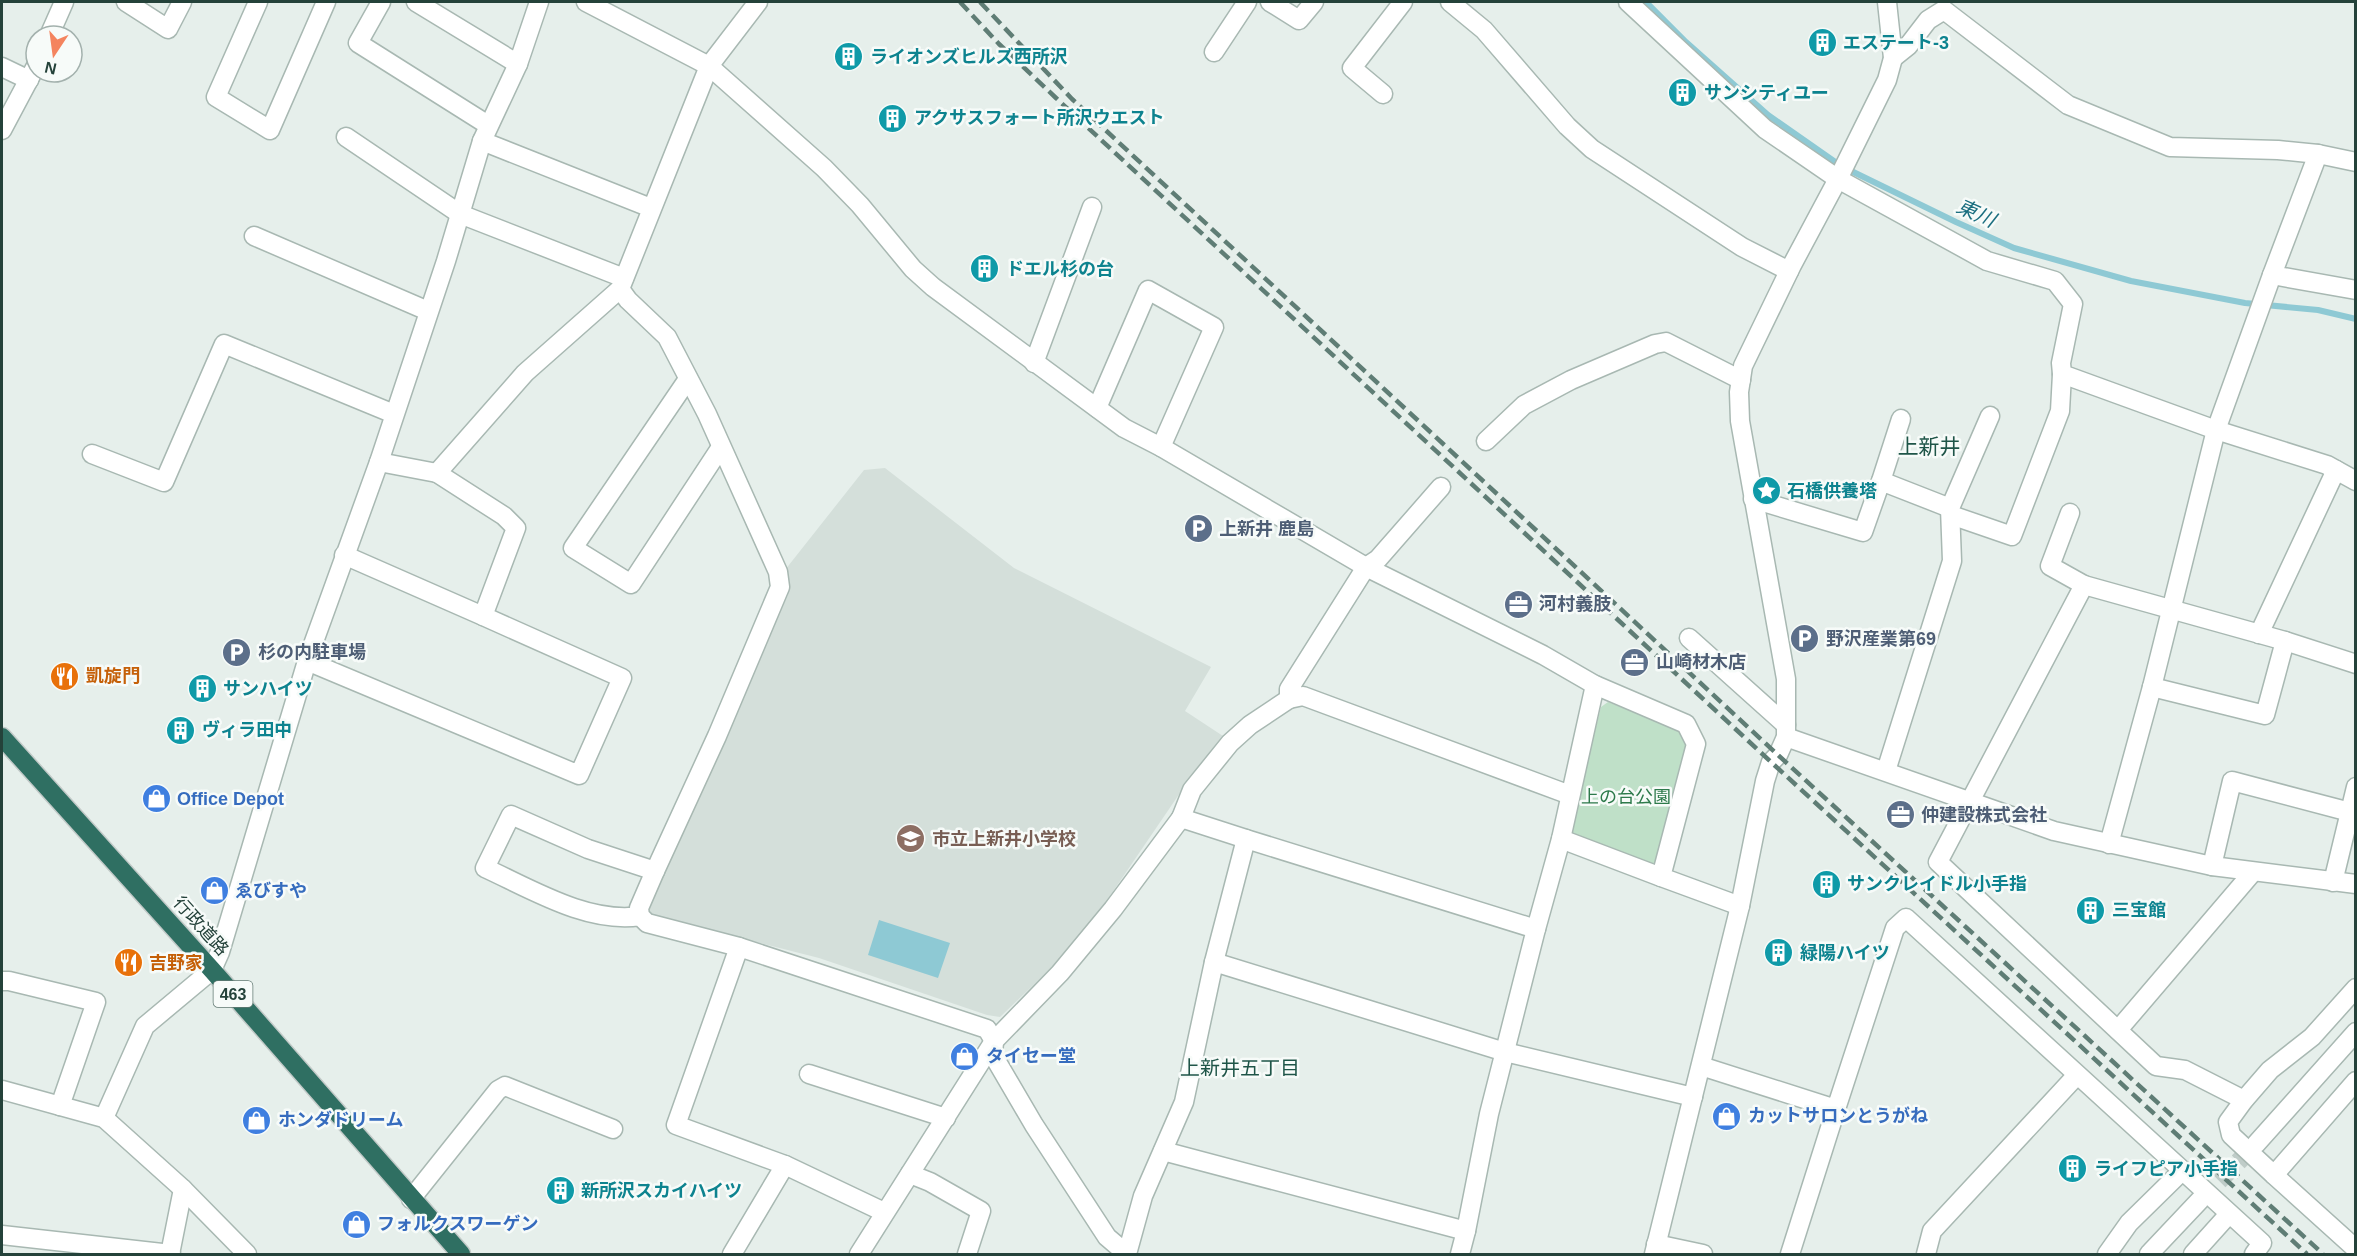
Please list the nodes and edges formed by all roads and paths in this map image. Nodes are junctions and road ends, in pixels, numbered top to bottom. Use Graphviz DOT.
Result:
graph roads {
  1 [pos="64,2"];
  2 [pos="126,2"];
  3 [pos="182,2"];
  4 [pos="258,2"];
  5 [pos="326,2"];
  6 [pos="381,2"];
  7 [pos="416,2"];
  8 [pos="539,2"];
  9 [pos="586,2"];
  10 [pos="759,2"];
  11 [pos="1247,2"];
  12 [pos="1270,2"];
  13 [pos="1314,2"];
  14 [pos="1403,2"];
  15 [pos="1450,2"];
  16 [pos="1628,2"];
  17 [pos="1887,2"];
  18 [pos="1950,6"];
  19 [pos="54,24"];
  20 [pos="1214,51"];
  21 [pos="1893,58"];
  22 [pos="518,64"];
  23 [pos="709,66"];
  24 [pos="2,67"];
  25 [pos="24,71"];
  26 [pos="27,84"];
  27 [pos="1383,94"];
  28 [pos="2,130"];
  29 [pos="485,133"];
  30 [pos="346,137"];
  31 [pos="2318,154"];
  32 [pos="2355,162"];
  33 [pos="1839,178"];
  34 [pos="1092,207"];
  35 [pos="651,208"];
  36 [pos="460,214"];
  37 [pos="254,236"];
  38 [pos="1789,271"];
  39 [pos="2270,282"];
  40 [pos="622,283"];
  41 [pos="2355,290"];
  42 [pos="428,311"];
  43 [pos="1034,363"];
  44 [pos="2062,374"];
  45 [pos="688,379"];
  46 [pos="1741,380"];
  47 [pos="1097,408"];
  48 [pos="394,414"];
  49 [pos="1990,416"];
  50 [pos="1901,419"];
  51 [pos="2216,430"];
  52 [pos="1486,441"];
  53 [pos="721,447"];
  54 [pos="1161,447"];
  55 [pos="92,454"];
  56 [pos="379,462"];
  57 [pos="2336,470"];
  58 [pos="437,473"];
  59 [pos="1881,481"];
  60 [pos="2355,481"];
  61 [pos="1441,487"];
  62 [pos="1753,499"];
  63 [pos="1950,511"];
  64 [pos="2070,513"];
  65 [pos="344,555"];
  66 [pos="1366,567"];
  67 [pos="2084,585"];
  68 [pos="2170,610"];
  69 [pos="483,616"];
  70 [pos="2259,634"];
  71 [pos="1689,638"];
  72 [pos="2285,641"];
  73 [pos="308,661"];
  74 [pos="2355,664"];
  75 [pos="1595,685"];
  76 [pos="2151,687"];
  77 [pos="1289,699"];
  78 [pos="1786,731"];
  79 [pos="2,737"];
  80 [pos="1886,771"];
  81 [pos="2355,787"];
  82 [pos="1570,795"];
  83 [pos="1970,803"];
  84 [pos="2350,812"];
  85 [pos="1181,818"];
  86 [pos="1246,839"];
  87 [pos="1561,839"];
  88 [pos="2109,843"];
  89 [pos="2212,866"];
  90 [pos="654,871"];
  91 [pos="2253,872"];
  92 [pos="1661,877"];
  93 [pos="2333,882"];
  94 [pos="2355,884"];
  95 [pos="1740,906"];
  96 [pos="640,915"];
  97 [pos="1536,929"];
  98 [pos="738,947"];
  99 [pos="1214,962"];
  100 [pos="212,970"];
  101 [pos="2,981"];
  102 [pos="2355,988"];
  103 [pos="2118,1030"];
  104 [pos="2355,1032"];
  105 [pos="994,1041"];
  106 [pos="1505,1052"];
  107 [pos="1701,1066"];
  108 [pos="809,1074"];
  109 [pos="2077,1075"];
  110 [pos="2355,1081"];
  111 [pos="2,1089"];
  112 [pos="1694,1097"];
  113 [pos="2244,1100"];
  114 [pos="60,1106"];
  115 [pos="1836,1109"];
  116 [pos="104,1118"];
  117 [pos="946,1118"];
  118 [pos="613,1129"];
  119 [pos="2256,1144"];
  120 [pos="1163,1151"];
  121 [pos="785,1165"];
  122 [pos="2182,1171"];
  123 [pos="910,1174"];
  124 [pos="2274,1175"];
  125 [pos="183,1189"];
  126 [pos="411,1199"];
  127 [pos="2200,1200"];
  128 [pos="884,1212"];
  129 [pos="2229,1214"];
  130 [pos="1466,1232"];
  131 [pos="2,1235"];
  132 [pos="1655,1249"];
  133 [pos="2355,1249"];
  134 [pos="171,1254"];
  135 [pos="247,1254"];
  136 [pos="461,1254"];
  137 [pos="732,1254"];
  138 [pos="859,1254"];
  139 [pos="967,1254"];
  140 [pos="1127,1254"];
  141 [pos="1460,1254"];
  142 [pos="1703,1254"];
  143 [pos="1790,1254"];
  144 [pos="1926,1254"];
  145 [pos="2107,1254"];
  146 [pos="2149,1254"];
  147 [pos="2193,1254"];
  148 [pos="2254,1254"];
  1 -- 19 [label="street"];
  2 -- 3 [label="street"];
  4 -- 5 [label="street"];
  6 -- 29 [label="street"];
  7 -- 22 [label="street"];
  8 -- 22 [label="street"];
  9 -- 23 [label="street"];
  10 -- 23 [label="street"];
  11 -- 20 [label="street"];
  12 -- 13 [label="street"];
  14 -- 27 [label="street"];
  15 -- 38 [label="street"];
  16 -- 33 [label="street"];
  17 -- 21 [label="street"];
  18 -- 21 [label="street"];
  18 -- 31 [label="street"];
  21 -- 33 [label="street"];
  22 -- 29 [label="street"];
  23 -- 35 [label="street"];
  23 -- 43 [label="street"];
  24 -- 25 [label="street"];
  26 -- 28 [label="street"];
  29 -- 35 [label="street"];
  29 -- 36 [label="street"];
  30 -- 36 [label="street"];
  31 -- 32 [label="street"];
  31 -- 39 [label="street"];
  33 -- 38 [label="street"];
  33 -- 44 [label="street"];
  34 -- 43 [label="street"];
  35 -- 40 [label="street"];
  36 -- 40 [label="street"];
  36 -- 42 [label="street"];
  37 -- 42 [label="street"];
  38 -- 46 [label="street"];
  39 -- 41 [label="street"];
  39 -- 51 [label="street"];
  40 -- 45 [label="street"];
  40 -- 58 [label="street"];
  42 -- 48 [label="street"];
  43 -- 47 [label="street"];
  44 -- 51 [label="street"];
  44 -- 63 [label="street"];
  45 -- 53 [label="street"];
  45 -- 53 [label="street"];
  46 -- 52 [label="street"];
  46 -- 62 [label="street"];
  47 -- 54 [label="street"];
  47 -- 54 [label="street"];
  48 -- 55 [label="street"];
  48 -- 56 [label="street"];
  49 -- 63 [label="street"];
  50 -- 59 [label="street"];
  51 -- 57 [label="street"];
  51 -- 68 [label="street"];
  53 -- 90 [label="street"];
  54 -- 66 [label="street"];
  56 -- 58 [label="street"];
  56 -- 65 [label="street"];
  57 -- 60 [label="street"];
  57 -- 70 [label="street"];
  58 -- 69 [label="street"];
  59 -- 62 [label="street"];
  59 -- 63 [label="street"];
  61 -- 66 [label="street"];
  62 -- 78 [label="street"];
  63 -- 80 [label="street"];
  64 -- 67 [label="street"];
  65 -- 69 [label="street"];
  65 -- 73 [label="street"];
  66 -- 75 [label="street"];
  66 -- 77 [label="street"];
  67 -- 68 [label="street"];
  67 -- 83 [label="street"];
  68 -- 70 [label="street"];
  68 -- 76 [label="street"];
  69 -- 73 [label="street"];
  70 -- 72 [label="street"];
  71 -- 78 [label="street"];
  72 -- 74 [label="street"];
  72 -- 76 [label="street"];
  73 -- 100 [label="street"];
  75 -- 82 [label="street"];
  75 -- 92 [label="street"];
  76 -- 88 [label="street"];
  77 -- 82 [label="street"];
  77 -- 85 [label="street"];
  78 -- 80 [label="street"];
  78 -- 95 [label="street"];
  79 -- 100 [label="highway, 行政道路 / 463"];
  80 -- 83 [label="street"];
  81 -- 84 [label="street"];
  82 -- 87 [label="street"];
  83 -- 88 [label="street"];
  83 -- 103 [label="street"];
  84 -- 89 [label="street"];
  84 -- 93 [label="street"];
  85 -- 86 [label="street"];
  85 -- 105 [label="street"];
  86 -- 97 [label="street"];
  86 -- 99 [label="street"];
  87 -- 92 [label="street"];
  87 -- 97 [label="street"];
  88 -- 89 [label="street"];
  89 -- 91 [label="street"];
  90 -- 96 [label="street"];
  90 -- 96 [label="street"];
  91 -- 93 [label="street"];
  91 -- 103 [label="street"];
  92 -- 95 [label="street"];
  93 -- 94 [label="street"];
  95 -- 107 [label="street"];
  96 -- 98 [label="street"];
  97 -- 106 [label="street"];
  98 -- 105 [label="street"];
  98 -- 121 [label="street"];
  99 -- 106 [label="street"];
  99 -- 120 [label="street"];
  100 -- 116 [label="street"];
  100 -- 126 [label="highway, 行政道路 / 463"];
  101 -- 114 [label="street"];
  102 -- 113 [label="street"];
  103 -- 113 [label="street"];
  104 -- 119 [label="street"];
  105 -- 117 [label="street"];
  105 -- 140 [label="street"];
  106 -- 112 [label="street"];
  106 -- 130 [label="street"];
  107 -- 112 [label="street"];
  107 -- 115 [label="street"];
  108 -- 117 [label="street"];
  109 -- 115 [label="street"];
  109 -- 122 [label="street"];
  109 -- 144 [label="street"];
  110 -- 124 [label="street"];
  111 -- 114 [label="street"];
  112 -- 132 [label="street"];
  113 -- 124 [label="street"];
  114 -- 116 [label="street"];
  115 -- 143 [label="street"];
  116 -- 125 [label="street"];
  117 -- 123 [label="street"];
  118 -- 126 [label="street"];
  120 -- 130 [label="street"];
  120 -- 140 [label="street"];
  121 -- 128 [label="street"];
  121 -- 137 [label="street"];
  122 -- 129 [label="street"];
  122 -- 145 [label="street"];
  123 -- 128 [label="street"];
  123 -- 139 [label="street"];
  124 -- 133 [label="street"];
  125 -- 134 [label="street"];
  125 -- 135 [label="street"];
  126 -- 136 [label="highway, 行政道路 / 463"];
  127 -- 146 [label="street"];
  128 -- 138 [label="street"];
  129 -- 147 [label="street"];
  129 -- 148 [label="street"];
  130 -- 141 [label="street"];
  131 -- 134 [label="street"];
  132 -- 142 [label="street"];
}
